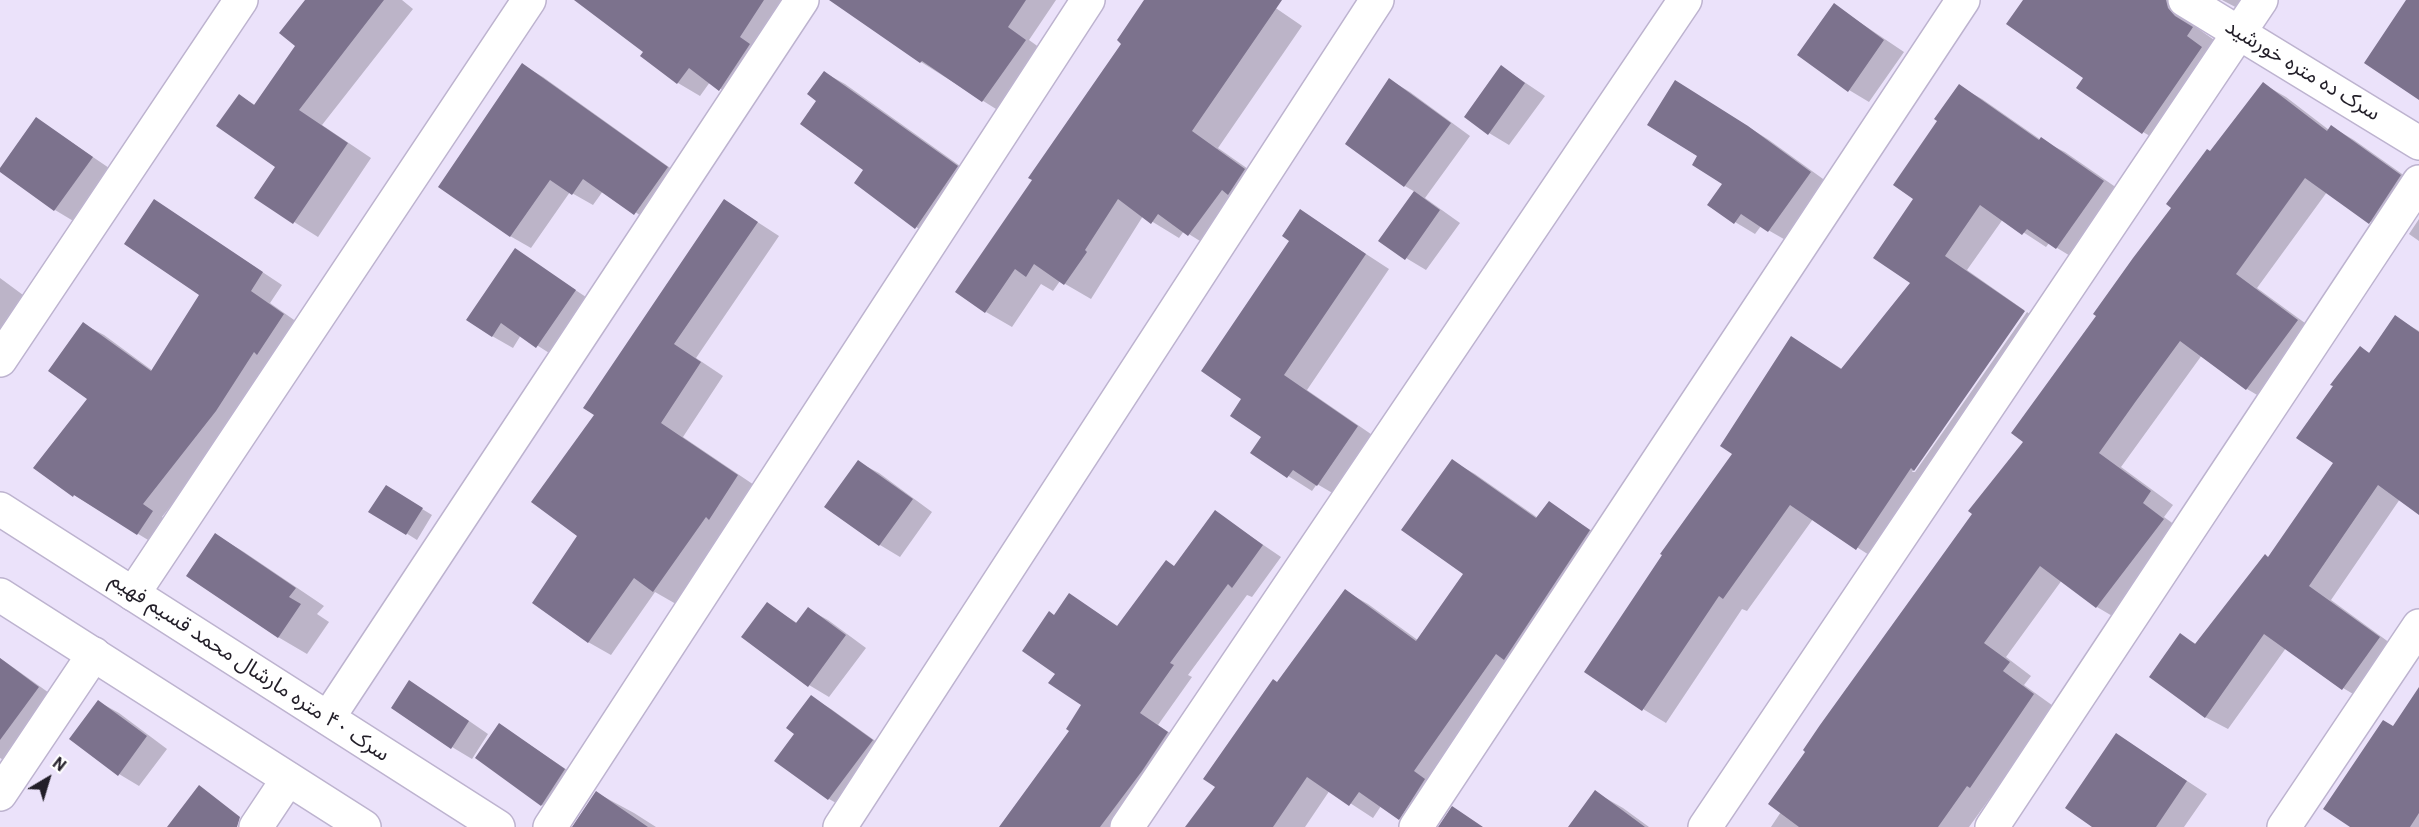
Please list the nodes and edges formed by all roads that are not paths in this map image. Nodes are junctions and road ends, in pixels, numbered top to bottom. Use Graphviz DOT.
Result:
graph roads {
  1 [pos="241,0"];
  2 [pos="529,0"];
  3 [pos="802,0"];
  4 [pos="1088,0"];
  5 [pos="1377,0"];
  6 [pos="1685,0"];
  7 [pos="1963,0"];
  8 [pos="2185,0"];
  9 [pos="2261,0"];
  10 [pos="2240,33"];
  11 [pos="2419,143"];
  12 [pos="2419,182"];
  13 [pos="0,360"];
  14 [pos="0,509"];
  15 [pos="134,594"];
  16 [pos="0,595"];
  17 [pos="2419,626"];
  18 [pos="94,654"];
  19 [pos="328,718"];
  20 [pos="288,778"];
  21 [pos="0,794"];
  22 [pos="256,827"];
  23 [pos="364,827"];
  24 [pos="498,827"];
  25 [pos="550,827"];
  26 [pos="840,827"];
  27 [pos="1127,827"];
  28 [pos="1416,827"];
  29 [pos="1706,827"];
  30 [pos="1992,827"];
  31 [pos="2284,827"];
  1 -- 13 [label="street"];
  2 -- 15 [label="street"];
  3 -- 19 [label="street"];
  4 -- 25 [label="street"];
  5 -- 26 [label="street"];
  6 -- 27 [label="street"];
  7 -- 28 [label="street"];
  8 -- 10 [label="street, سرک ده متره خورشید"];
  9 -- 10 [label="street"];
  10 -- 11 [label="street, سرک ده متره خورشید"];
  10 -- 29 [label="street"];
  12 -- 30 [label="street"];
  14 -- 15 [label="street, سرک ۴۰ متره مارشال محمد قسیم فهیم"];
  15 -- 19 [label="street, سرک ۴۰ متره مارشال محمد قسیم فهیم"];
  16 -- 18 [label="street"];
  17 -- 31 [label="street"];
  18 -- 20 [label="street"];
  18 -- 21 [label="street"];
  19 -- 24 [label="street, سرک ۴۰ متره مارشال محمد قسیم فهیم"];
  20 -- 22 [label="street"];
  20 -- 23 [label="street"];
}
